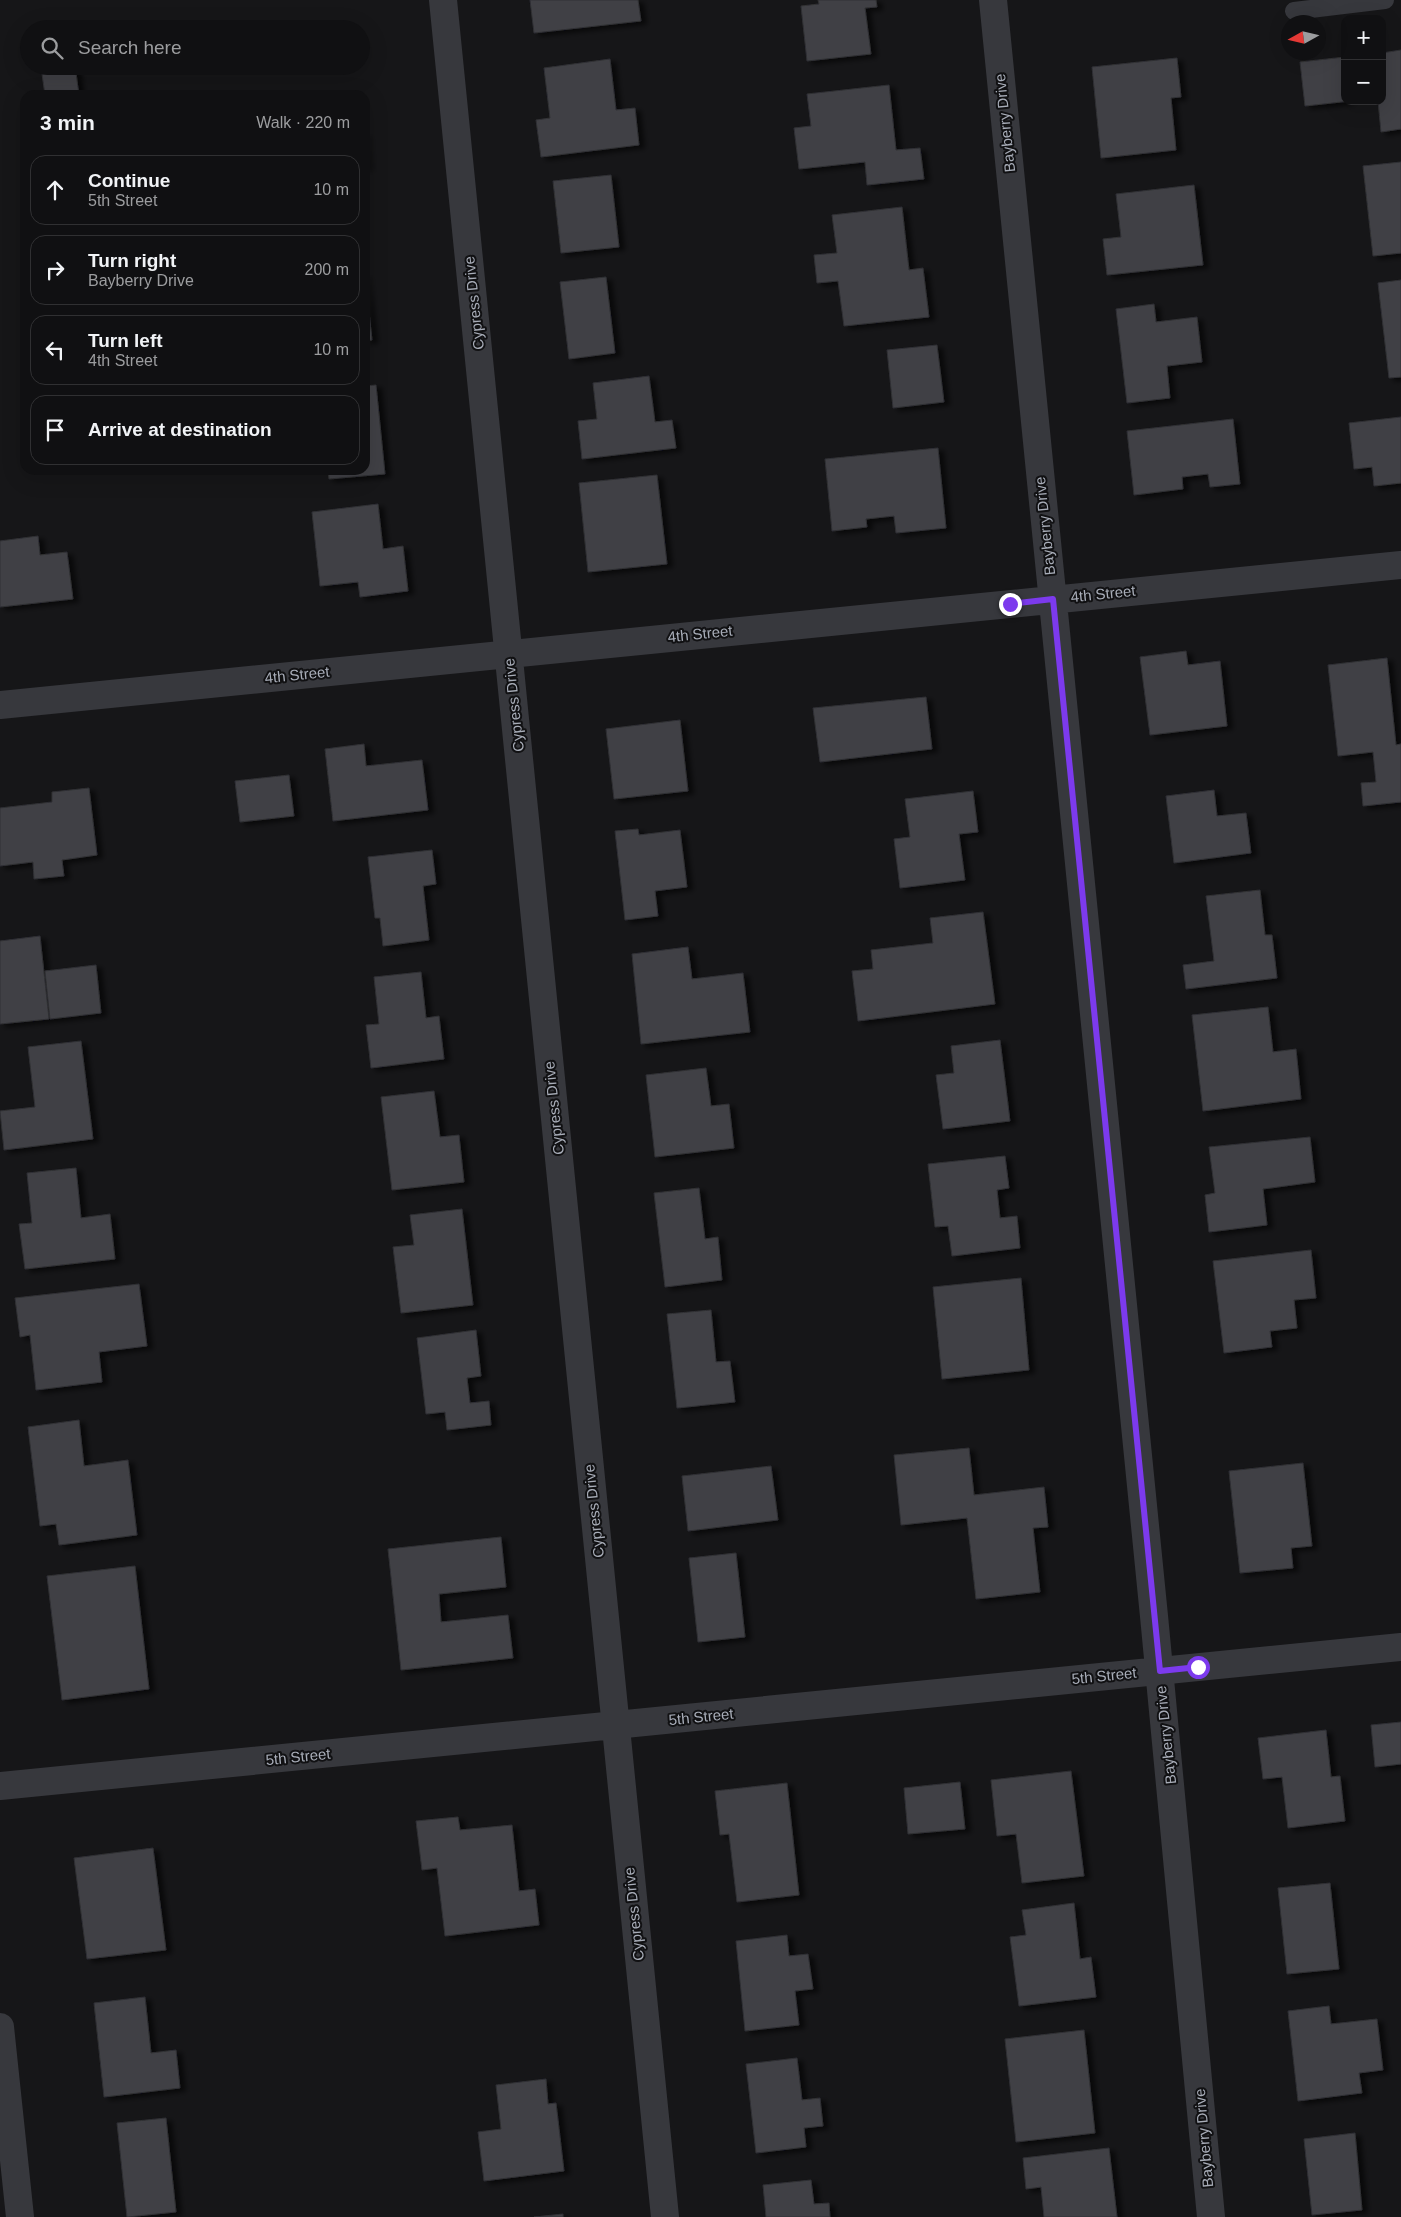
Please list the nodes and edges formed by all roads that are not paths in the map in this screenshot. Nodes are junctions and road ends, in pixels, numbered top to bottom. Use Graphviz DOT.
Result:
graph roads {
  1 [pos="443,0"];
  2 [pos="993,0"];
  3 [pos="1384,0"];
  4 [pos="1294,11"];
  5 [pos="1401,565"];
  6 [pos="1053,599"];
  7 [pos="509,654"];
  8 [pos="0,704"];
  9 [pos="1401,1647"];
  10 [pos="1160,1671"];
  11 [pos="616,1725"];
  12 [pos="0,1786"];
  13 [pos="0,2026"];
  14 [pos="20,2217"];
  15 [pos="665,2217"];
  16 [pos="1211,2217"];
  1 -- 7 [label="street, Cypress Drive"];
  2 -- 6 [label="street, Bayberry Drive"];
  3 -- 4 [label="lane"];
  5 -- 6 [label="street, 4th Street"];
  6 -- 7 [label="street, 4th Street"];
  6 -- 10 [label="street, Bayberry Drive"];
  7 -- 8 [label="street, 4th Street"];
  7 -- 11 [label="street, Cypress Drive"];
  9 -- 10 [label="street, 5th Street"];
  10 -- 11 [label="street, 5th Street"];
  10 -- 16 [label="street, Bayberry Drive"];
  11 -- 12 [label="street, 5th Street"];
  11 -- 15 [label="street, Cypress Drive"];
  13 -- 14 [label="street"];
}
